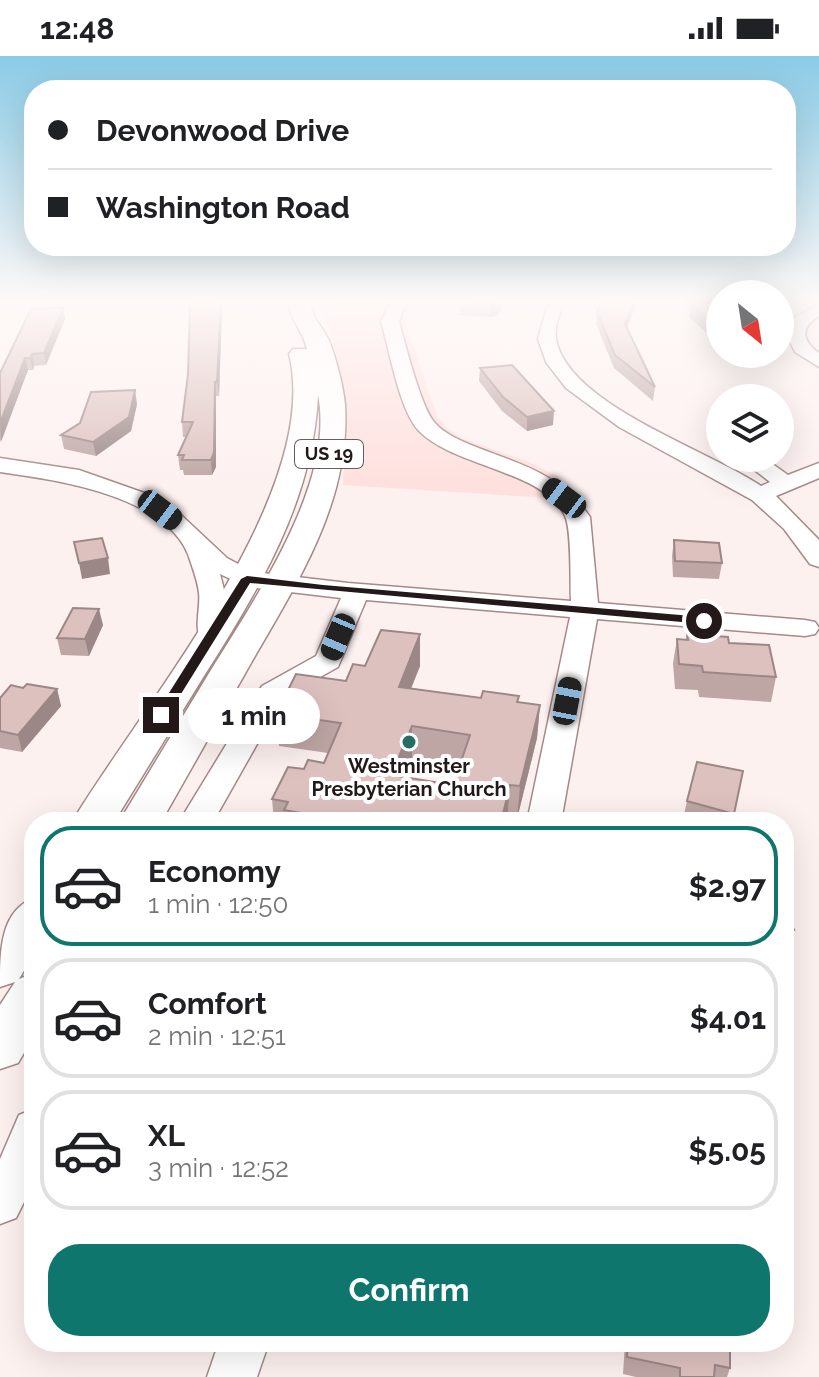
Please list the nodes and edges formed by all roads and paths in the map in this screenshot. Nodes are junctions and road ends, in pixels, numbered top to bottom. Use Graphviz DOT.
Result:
graph roads {
  1 [pos="324,365"];
  2 [pos="403,365"];
  3 [pos="559,365"];
  4 [pos="668,445"];
  5 [pos="706,445"];
  6 [pos="0,465"];
  7 [pos="819,470"];
  8 [pos="770,472"];
  9 [pos="787,484"];
  10 [pos="759,495"];
  11 [pos="198,543"];
  12 [pos="819,559"];
  13 [pos="264,582"];
  14 [pos="357,591"];
  15 [pos="585,611"];
  16 [pos="814,629"];
  17 [pos="212,635"];
  18 [pos="99,812"];
  19 [pos="145,812"];
  20 [pos="202,812"];
  21 [pos="546,812"];
  22 [pos="24,931"];
  23 [pos="0,968"];
  24 [pos="24,1009"];
  25 [pos="0,1048"];
  26 [pos="24,1160"];
  27 [pos="0,1203"];
  28 [pos="241,1352"];
  29 [pos="232,1377"];
  1 -- 13 [label="main road, US 19"];
  2 -- 15 [label="street"];
  3 -- 4 [label="street"];
  4 -- 5 [label="street"];
  4 -- 10 [label="street"];
  6 -- 11 [label="street"];
  7 -- 9 [label="street"];
  8 -- 9 [label="street"];
  9 -- 10 [label="street"];
  10 -- 12 [label="street"];
  11 -- 13 [label="street"];
  11 -- 17 [label="street"];
  13 -- 14 [label="street"];
  13 -- 17 [label="main road, US 19"];
  13 -- 19 [label="main road, US 19"];
  14 -- 15 [label="street"];
  14 -- 20 [label="street"];
  15 -- 16 [label="street"];
  15 -- 21 [label="street"];
  17 -- 18 [label="main road, US 19"];
  22 -- 23 [label="main road"];
  24 -- 25 [label="main road"];
  26 -- 27 [label="street"];
  28 -- 29 [label="street"];
}
